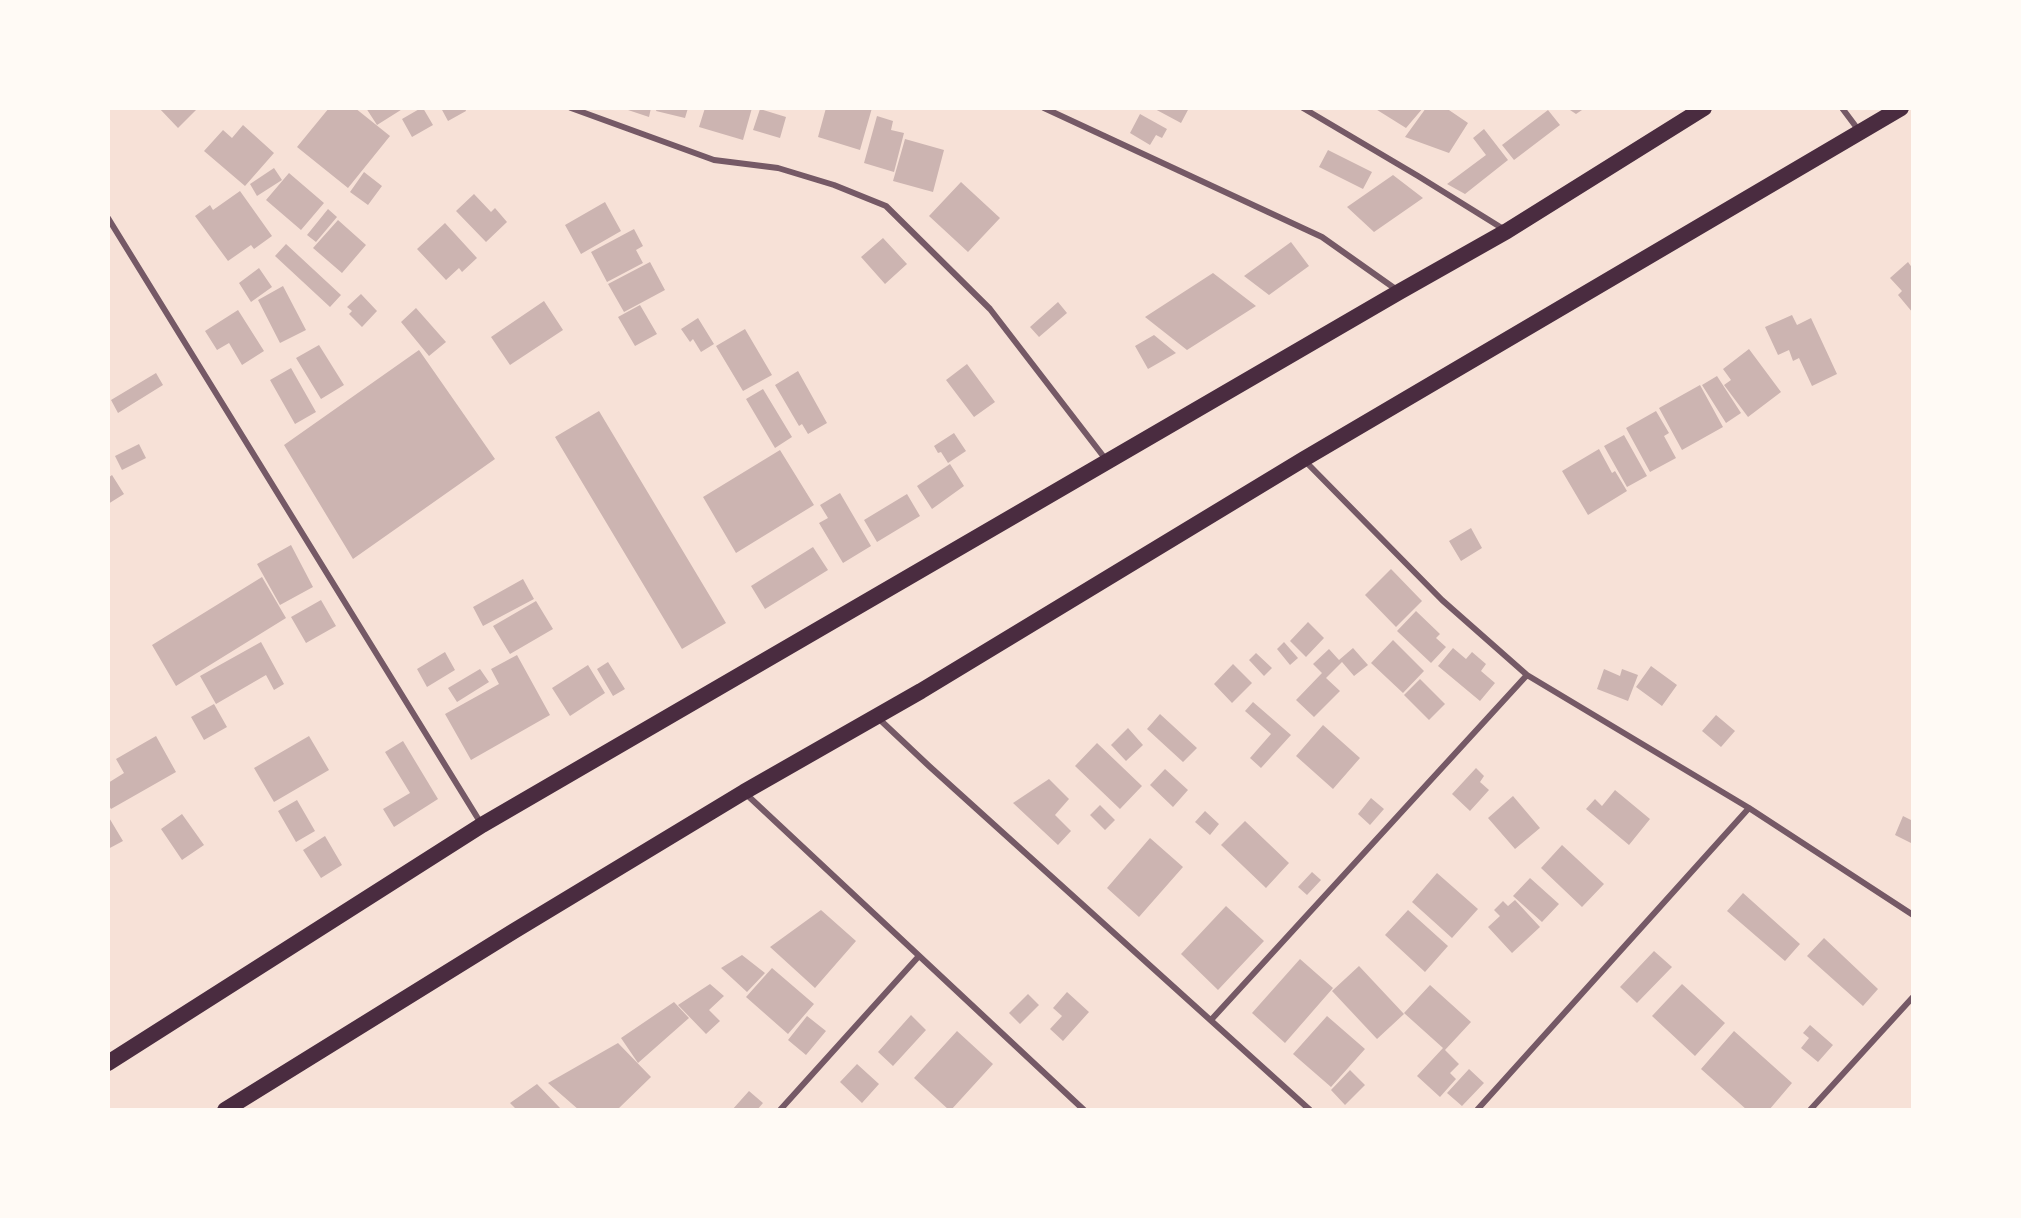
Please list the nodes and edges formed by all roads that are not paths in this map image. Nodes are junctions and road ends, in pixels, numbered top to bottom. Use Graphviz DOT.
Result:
graph roads {
  1 [pos="571,108"];
  2 [pos="1044,108"];
  3 [pos="1303,108"];
  4 [pos="1704,108"];
  5 [pos="1842,108"];
  6 [pos="1901,108"];
  7 [pos="1861,132"];
  8 [pos="108,218"];
  9 [pos="1507,231"];
  10 [pos="1399,292"];
  11 [pos="1304,459"];
  12 [pos="1107,462"];
  13 [pos="1527,675"];
  14 [pos="876,716"];
  15 [pos="744,792"];
  16 [pos="1749,808"];
  17 [pos="482,825"];
  18 [pos="1913,915"];
  19 [pos="918,956"];
  20 [pos="1913,996"];
  21 [pos="1211,1020"];
  22 [pos="108,1063"];
  23 [pos="225,1110"];
  24 [pos="780,1110"];
  25 [pos="1084,1110"];
  26 [pos="1310,1110"];
  27 [pos="1477,1110"];
  28 [pos="1810,1110"];
  1 -- 12 [label="street"];
  2 -- 10 [label="street"];
  3 -- 9 [label="street"];
  4 -- 9 [label="highway"];
  5 -- 7 [label="street"];
  6 -- 7 [label="highway"];
  7 -- 11 [label="highway"];
  8 -- 17 [label="street"];
  9 -- 10 [label="highway"];
  10 -- 12 [label="highway"];
  11 -- 13 [label="street"];
  11 -- 14 [label="highway"];
  12 -- 17 [label="highway"];
  13 -- 16 [label="street"];
  13 -- 21 [label="street"];
  14 -- 15 [label="highway"];
  14 -- 21 [label="street"];
  15 -- 19 [label="street"];
  15 -- 23 [label="highway"];
  16 -- 18 [label="street"];
  16 -- 27 [label="street"];
  17 -- 22 [label="highway"];
  19 -- 24 [label="street"];
  19 -- 25 [label="street"];
  20 -- 28 [label="street"];
  21 -- 26 [label="street"];
}
